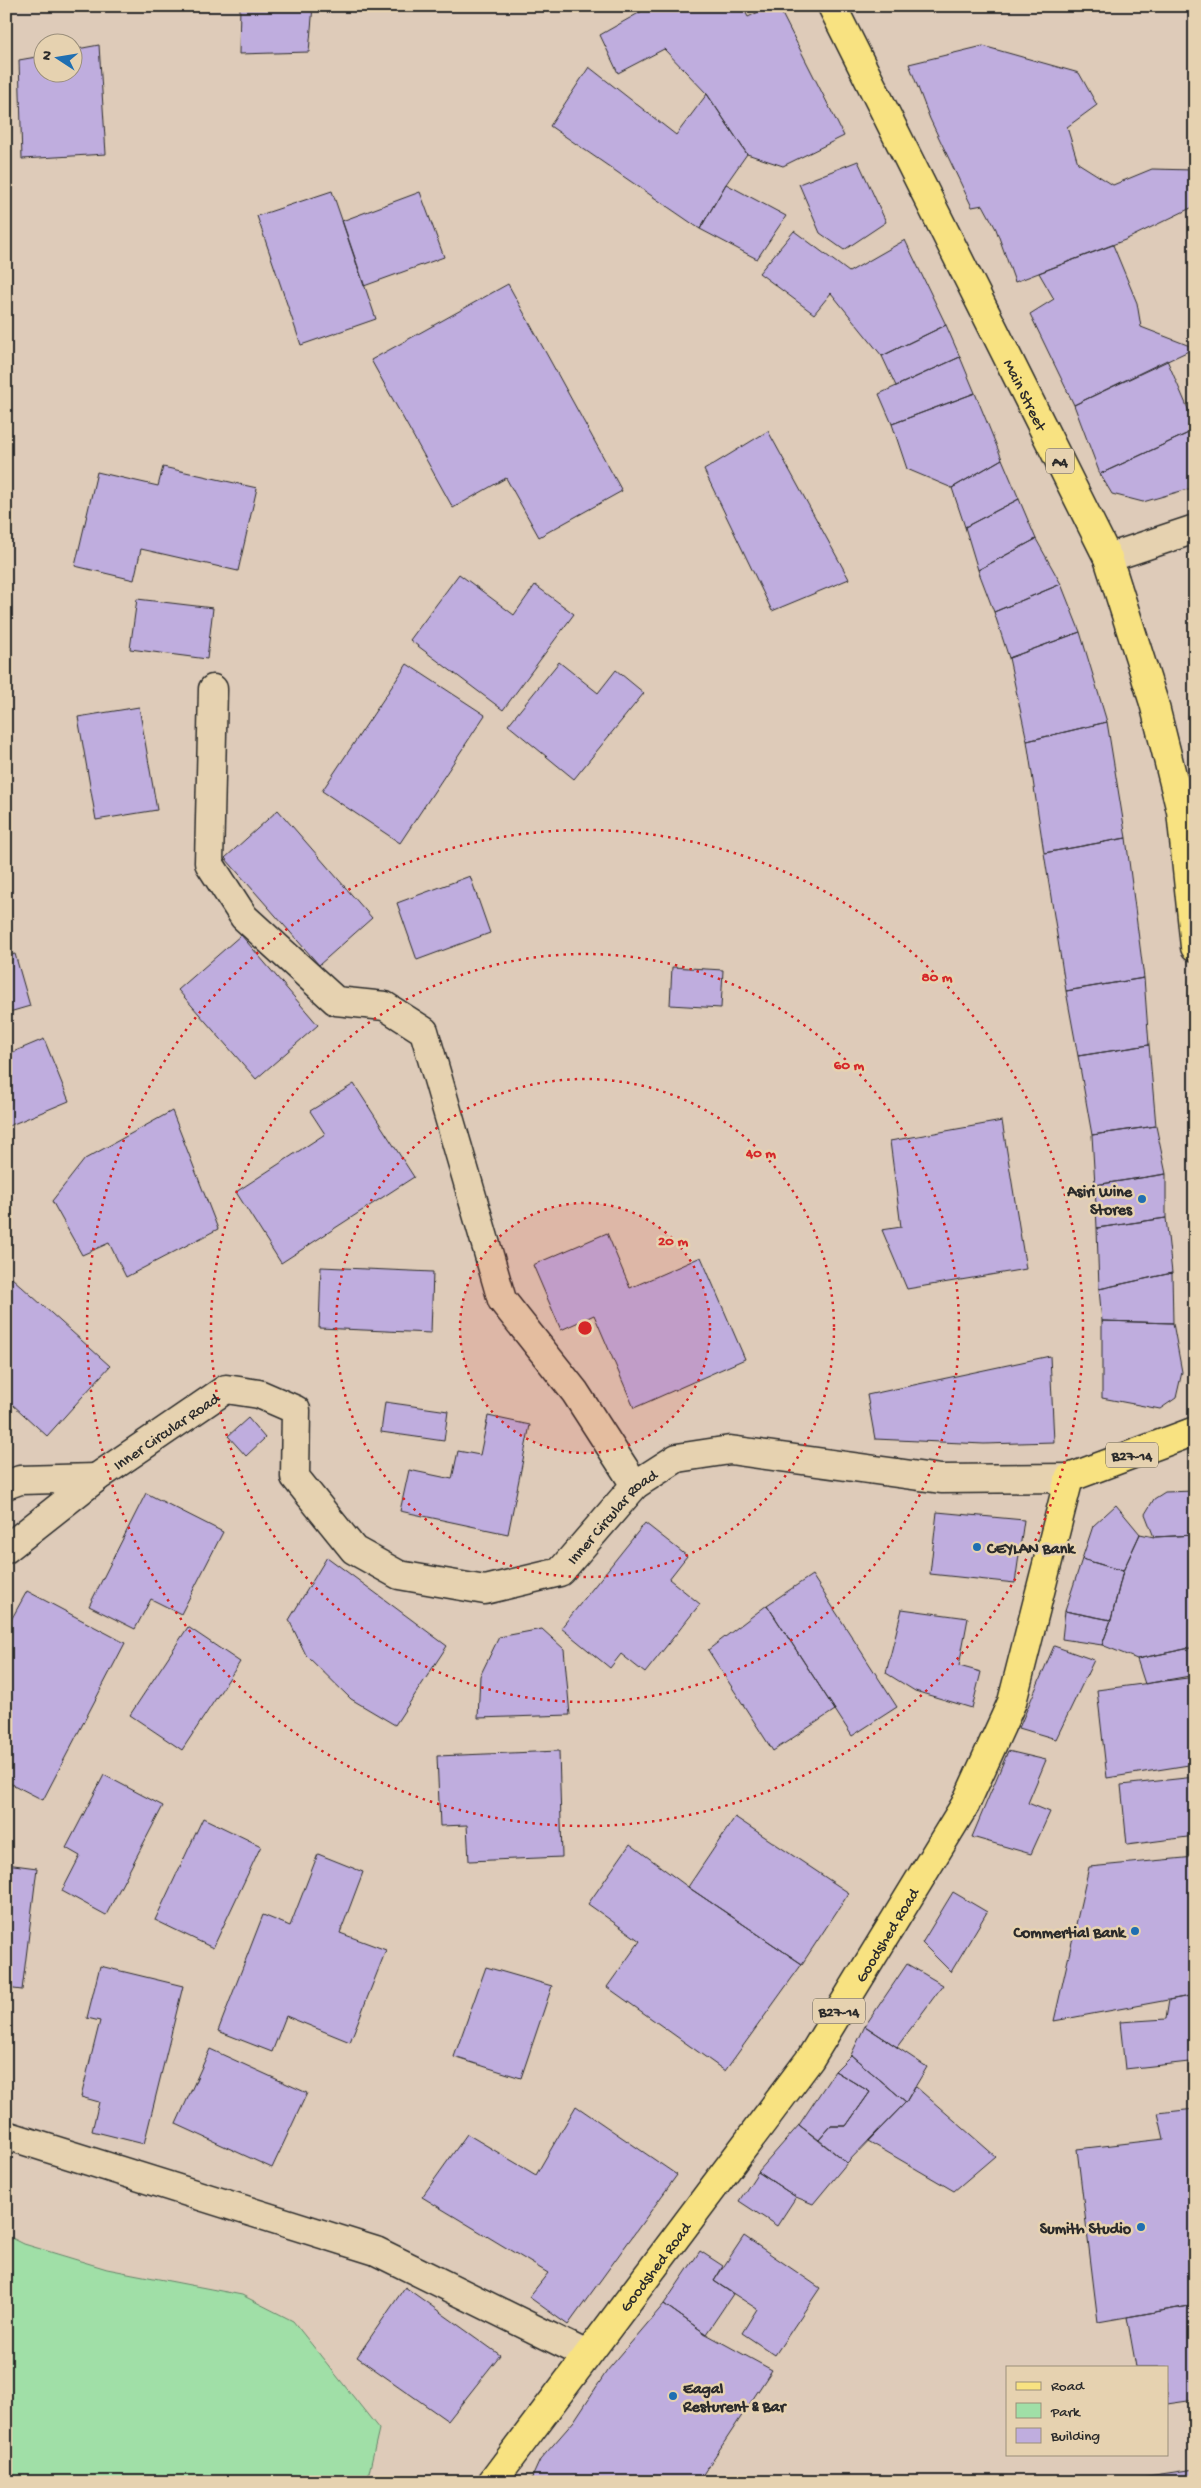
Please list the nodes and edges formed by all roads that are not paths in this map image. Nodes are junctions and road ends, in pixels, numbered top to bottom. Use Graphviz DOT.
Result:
graph roads {
  1 [pos="832,6"];
  2 [pos="1195,529"];
  3 [pos="1108,558"];
  4 [pos="213,689"];
  5 [pos="1195,947"];
  6 [pos="1195,1431"];
  7 [pos="96,1478"];
  8 [pos="1069,1478"];
  9 [pos="6,1485"];
  10 [pos="635,1485"];
  11 [pos="6,1549"];
  12 [pos="6,2135"];
  13 [pos="587,2355"];
  14 [pos="492,2482"];
  1 -- 3 [label="main road, Main Street / A4"];
  2 -- 3 [label="street"];
  3 -- 5 [label="main road, Main Street / A4"];
  4 -- 10 [label="street"];
  6 -- 8 [label="main road, Inner Circular Road / B27-14"];
  7 -- 9 [label="street"];
  7 -- 10 [label="street, Inner Circular Road"];
  7 -- 11 [label="street, Inner Circular Road"];
  8 -- 10 [label="street, Inner Circular Road"];
  8 -- 13 [label="main road, Goodshed Road / B27-14"];
  12 -- 13 [label="street"];
  13 -- 14 [label="main road, Goodshed Road / B27-14"];
}
